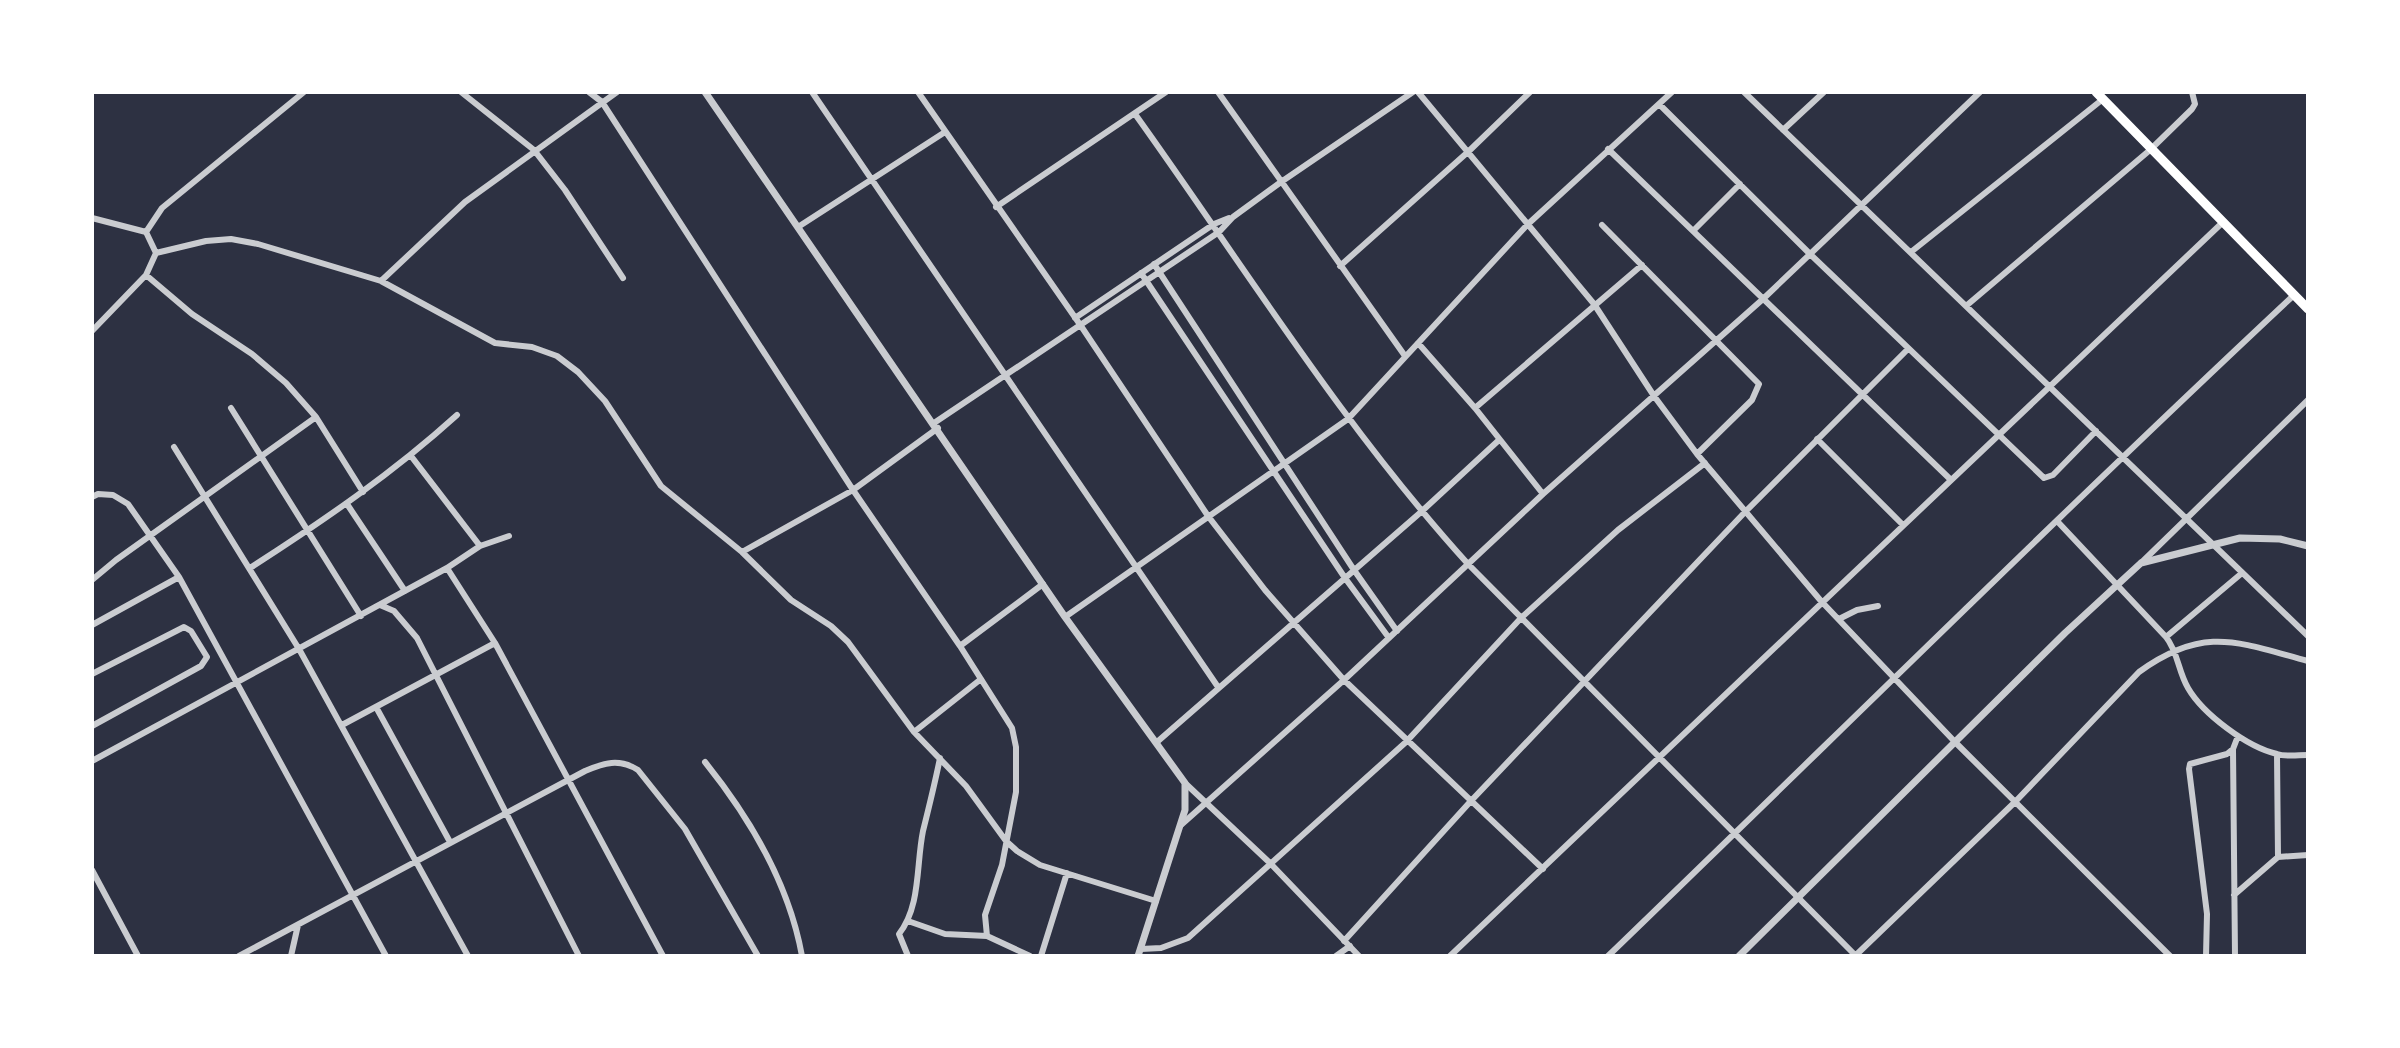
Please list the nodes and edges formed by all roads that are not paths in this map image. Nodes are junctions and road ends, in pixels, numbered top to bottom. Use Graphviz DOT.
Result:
graph roads {
  1 [pos="304,92"];
  2 [pos="461,92"];
  3 [pos="589,92"];
  4 [pos="617,92"];
  5 [pos="705,92"];
  6 [pos="812,92"];
  7 [pos="918,92"];
  8 [pos="1166,92"];
  9 [pos="1218,92"];
  10 [pos="1416,92"];
  11 [pos="1530,92"];
  12 [pos="1672,92"];
  13 [pos="1744,92"];
  14 [pos="1824,92"];
  15 [pos="1980,92"];
  16 [pos="2192,92"];
  17 [pos="2100,95"];
  18 [pos="602,102"];
  19 [pos="1659,104"];
  20 [pos="1135,114"];
  21 [pos="1783,130"];
  22 [pos="945,132"];
  23 [pos="1608,149"];
  24 [pos="534,150"];
  25 [pos="2150,150"];
  26 [pos="1469,151"];
  27 [pos="870,180"];
  28 [pos="1281,182"];
  29 [pos="1740,184"];
  30 [pos="1860,205"];
  31 [pos="996,207"];
  32 [pos="1233,217"];
  33 [pos="92,218"];
  34 [pos="2222,223"];
  35 [pos="1214,224"];
  36 [pos="1527,225"];
  37 [pos="1602,225"];
  38 [pos="798,227"];
  39 [pos="1693,231"];
  40 [pos="146,232"];
  41 [pos="1219,232"];
  42 [pos="1911,252"];
  43 [pos="156,253"];
  44 [pos="1809,253"];
  45 [pos="1154,264"];
  46 [pos="1642,265"];
  47 [pos="1340,266"];
  48 [pos="1159,272"];
  49 [pos="1141,273"];
  50 [pos="146,275"];
  51 [pos="623,278"];
  52 [pos="381,281"];
  53 [pos="1147,281"];
  54 [pos="2294,295"];
  55 [pos="1763,299"];
  56 [pos="1594,304"];
  57 [pos="1966,306"];
  58 [pos="2308,309"];
  59 [pos="1075,318"];
  60 [pos="1081,326"];
  61 [pos="1070,329"];
  62 [pos="92,331"];
  63 [pos="1716,341"];
  64 [pos="1418,343"];
  65 [pos="1908,349"];
  66 [pos="1405,356"];
  67 [pos="1005,373"];
  68 [pos="2049,386"];
  69 [pos="1862,393"];
  70 [pos="1654,396"];
  71 [pos="2308,400"];
  72 [pos="231,408"];
  73 [pos="1475,408"];
  74 [pos="457,415"];
  75 [pos="316,417"];
  76 [pos="1348,419"];
  77 [pos="936,426"];
  78 [pos="2096,431"];
  79 [pos="1998,434"];
  80 [pos="1817,439"];
  81 [pos="1499,440"];
  82 [pos="174,447"];
  83 [pos="1697,454"];
  84 [pos="2123,455"];
  85 [pos="263,456"];
  86 [pos="411,456"];
  87 [pos="1705,463"];
  88 [pos="1285,464"];
  89 [pos="1275,471"];
  90 [pos="1950,479"];
  91 [pos="853,490"];
  92 [pos="363,492"];
  93 [pos="1543,494"];
  94 [pos="205,496"];
  95 [pos="92,497"];
  96 [pos="347,504"];
  97 [pos="1421,512"];
  98 [pos="1745,512"];
  99 [pos="1208,516"];
  100 [pos="2187,517"];
  101 [pos="2057,521"];
  102 [pos="1902,524"];
  103 [pos="307,531"];
  104 [pos="151,534"];
  105 [pos="509,536"];
  106 [pos="2211,544"];
  107 [pos="480,546"];
  108 [pos="2308,546"];
  109 [pos="742,552"];
  110 [pos="2141,563"];
  111 [pos="1468,564"];
  112 [pos="1137,566"];
  113 [pos="250,568"];
  114 [pos="447,568"];
  115 [pos="1354,570"];
  116 [pos="2242,573"];
  117 [pos="179,577"];
  118 [pos="1345,578"];
  119 [pos="92,580"];
  120 [pos="1043,584"];
  121 [pos="2117,584"];
  122 [pos="405,591"];
  123 [pos="1821,601"];
  124 [pos="380,605"];
  125 [pos="1878,606"];
  126 [pos="361,616"];
  127 [pos="1065,617"];
  128 [pos="1521,618"];
  129 [pos="1839,619"];
  130 [pos="1293,623"];
  131 [pos="92,625"];
  132 [pos="1397,631"];
  133 [pos="2308,636"];
  134 [pos="2166,637"];
  135 [pos="1389,638"];
  136 [pos="495,643"];
  137 [pos="960,646"];
  138 [pos="299,649"];
  139 [pos="2175,649"];
  140 [pos="2308,661"];
  141 [pos="92,674"];
  142 [pos="434,675"];
  143 [pos="981,679"];
  144 [pos="1896,679"];
  145 [pos="1344,680"];
  146 [pos="237,682"];
  147 [pos="1585,682"];
  148 [pos="1218,687"];
  149 [pos="376,707"];
  150 [pos="342,725"];
  151 [pos="92,726"];
  152 [pos="914,732"];
  153 [pos="2238,736"];
  154 [pos="1157,742"];
  155 [pos="1406,742"];
  156 [pos="1955,742"];
  157 [pos="2233,749"];
  158 [pos="2277,754"];
  159 [pos="2308,755"];
  160 [pos="1661,756"];
  161 [pos="940,758"];
  162 [pos="92,761"];
  163 [pos="705,762"];
  164 [pos="569,779"];
  165 [pos="1185,783"];
  166 [pos="1470,802"];
  167 [pos="2015,802"];
  168 [pos="1206,803"];
  169 [pos="505,814"];
  170 [pos="1181,825"];
  171 [pos="1735,833"];
  172 [pos="1006,841"];
  173 [pos="450,842"];
  174 [pos="2308,855"];
  175 [pos="2278,857"];
  176 [pos="416,859"];
  177 [pos="1270,863"];
  178 [pos="1543,869"];
  179 [pos="92,870"];
  180 [pos="1067,873"];
  181 [pos="352,894"];
  182 [pos="2233,896"];
  183 [pos="1798,898"];
  184 [pos="1156,901"];
  185 [pos="908,921"];
  186 [pos="298,925"];
  187 [pos="987,936"];
  188 [pos="1347,944"];
  189 [pos="1139,952"];
  190 [pos="138,956"];
  191 [pos="239,956"];
  192 [pos="291,956"];
  193 [pos="386,956"];
  194 [pos="468,956"];
  195 [pos="579,956"];
  196 [pos="663,956"];
  197 [pos="758,956"];
  198 [pos="802,956"];
  199 [pos="908,956"];
  200 [pos="1030,956"];
  201 [pos="1041,956"];
  202 [pos="1336,956"];
  203 [pos="1359,956"];
  204 [pos="1450,956"];
  205 [pos="1608,956"];
  206 [pos="1739,956"];
  207 [pos="1855,956"];
  208 [pos="2170,956"];
  209 [pos="2206,956"];
  210 [pos="2235,956"];
  1 -- 40 [label="street"];
  2 -- 24 [label="street"];
  3 -- 18 [label="street"];
  4 -- 18 [label="street"];
  5 -- 38 [label="street"];
  6 -- 27 [label="street"];
  7 -- 22 [label="street"];
  8 -- 20 [label="street"];
  9 -- 28 [label="street"];
  10 -- 26 [label="street"];
  10 -- 28 [label="street"];
  11 -- 26 [label="street"];
  12 -- 19 [label="street"];
  13 -- 21 [label="street"];
  14 -- 21 [label="street"];
  15 -- 30 [label="street"];
  16 -- 25 [label="street"];
  17 -- 25 [label="main road"];
  17 -- 42 [label="street"];
  18 -- 24 [label="street"];
  18 -- 91 [label="street"];
  19 -- 23 [label="street"];
  19 -- 29 [label="street"];
  20 -- 31 [label="street"];
  20 -- 35 [label="street"];
  21 -- 30 [label="street"];
  22 -- 27 [label="street"];
  22 -- 31 [label="street"];
  23 -- 36 [label="street"];
  23 -- 39 [label="street"];
  24 -- 51 [label="street"];
  24 -- 52 [label="street"];
  25 -- 34 [label="main road"];
  25 -- 57 [label="street"];
  26 -- 36 [label="street"];
  26 -- 47 [label="street"];
  27 -- 38 [label="street"];
  27 -- 67 [label="street"];
  28 -- 32 [label="street"];
  28 -- 47 [label="street"];
  29 -- 39 [label="street"];
  29 -- 44 [label="street"];
  30 -- 42 [label="street"];
  30 -- 44 [label="street"];
  31 -- 59 [label="street"];
  32 -- 35 [label="street"];
  32 -- 41 [label="street"];
  33 -- 40 [label="street"];
  34 -- 54 [label="main road"];
  34 -- 68 [label="street"];
  35 -- 41 [label="street"];
  35 -- 45 [label="street"];
  36 -- 56 [label="street"];
  36 -- 64 [label="street"];
  37 -- 46 [label="street"];
  38 -- 77 [label="street"];
  39 -- 55 [label="street"];
  40 -- 43 [label="street"];
  41 -- 48 [label="street"];
  41 -- 76 [label="street"];
  42 -- 57 [label="street"];
  43 -- 50 [label="street"];
  43 -- 52 [label="street"];
  44 -- 55 [label="street"];
  44 -- 65 [label="street"];
  45 -- 48 [label="street"];
  45 -- 49 [label="street"];
  46 -- 56 [label="street"];
  46 -- 63 [label="street"];
  47 -- 66 [label="street"];
  48 -- 53 [label="street"];
  48 -- 88 [label="street"];
  49 -- 53 [label="street"];
  49 -- 59 [label="street"];
  50 -- 62 [label="street"];
  50 -- 75 [label="street"];
  52 -- 109 [label="street"];
  53 -- 60 [label="street"];
  53 -- 89 [label="street"];
  54 -- 58 [label="main road"];
  54 -- 84 [label="street"];
  55 -- 63 [label="street"];
  55 -- 69 [label="street"];
  56 -- 70 [label="street"];
  56 -- 73 [label="street"];
  57 -- 68 [label="street"];
  59 -- 60 [label="street"];
  59 -- 61 [label="street"];
  60 -- 61 [label="street"];
  60 -- 99 [label="street"];
  61 -- 67 [label="street"];
  63 -- 70 [label="street"];
  63 -- 83 [label="street"];
  64 -- 66 [label="street"];
  64 -- 73 [label="street"];
  65 -- 69 [label="street"];
  65 -- 79 [label="street"];
  66 -- 76 [label="street"];
  67 -- 77 [label="street"];
  67 -- 112 [label="street"];
  68 -- 78 [label="street"];
  68 -- 79 [label="street"];
  69 -- 80 [label="street"];
  69 -- 90 [label="street"];
  70 -- 83 [label="street"];
  70 -- 93 [label="street"];
  71 -- 100 [label="street"];
  72 -- 85 [label="street"];
  73 -- 81 [label="street"];
  74 -- 86 [label="street"];
  75 -- 85 [label="street"];
  75 -- 92 [label="street"];
  76 -- 88 [label="street"];
  76 -- 97 [label="street"];
  77 -- 91 [label="street"];
  77 -- 120 [label="street"];
  78 -- 79 [label="street"];
  78 -- 84 [label="street"];
  79 -- 90 [label="street"];
  80 -- 98 [label="street"];
  80 -- 102 [label="street"];
  81 -- 93 [label="street"];
  81 -- 97 [label="street"];
  82 -- 94 [label="street"];
  83 -- 87 [label="street"];
  84 -- 100 [label="street"];
  84 -- 101 [label="street"];
  85 -- 94 [label="street"];
  85 -- 103 [label="street"];
  86 -- 92 [label="street"];
  86 -- 107 [label="street"];
  87 -- 98 [label="street"];
  87 -- 128 [label="street"];
  88 -- 89 [label="street"];
  88 -- 115 [label="street"];
  89 -- 99 [label="street"];
  89 -- 118 [label="street"];
  90 -- 102 [label="street"];
  91 -- 109 [label="street"];
  91 -- 137 [label="street"];
  92 -- 96 [label="street"];
  93 -- 111 [label="street"];
  94 -- 104 [label="street"];
  94 -- 113 [label="street"];
  95 -- 104 [label="street"];
  96 -- 103 [label="street"];
  96 -- 122 [label="street"];
  97 -- 111 [label="street"];
  97 -- 115 [label="street"];
  98 -- 123 [label="street"];
  98 -- 147 [label="street"];
  99 -- 112 [label="street"];
  99 -- 130 [label="street"];
  100 -- 106 [label="street"];
  100 -- 110 [label="street"];
  101 -- 121 [label="street"];
  101 -- 144 [label="street"];
  102 -- 123 [label="street"];
  103 -- 113 [label="street"];
  103 -- 126 [label="street"];
  104 -- 117 [label="street"];
  104 -- 119 [label="street"];
  105 -- 107 [label="street"];
  106 -- 108 [label="street"];
  106 -- 110 [label="street"];
  106 -- 116 [label="street"];
  107 -- 114 [label="street"];
  109 -- 152 [label="street"];
  110 -- 121 [label="street"];
  111 -- 128 [label="street"];
  111 -- 132 [label="street"];
  112 -- 127 [label="street"];
  112 -- 148 [label="street"];
  113 -- 138 [label="street"];
  114 -- 122 [label="street"];
  114 -- 136 [label="street"];
  115 -- 118 [label="street"];
  115 -- 132 [label="street"];
  116 -- 133 [label="street"];
  116 -- 134 [label="street"];
  117 -- 131 [label="street"];
  117 -- 146 [label="street"];
  118 -- 130 [label="street"];
  118 -- 135 [label="street"];
  120 -- 127 [label="street"];
  120 -- 137 [label="street"];
  121 -- 134 [label="street"];
  121 -- 156 [label="street"];
  122 -- 124 [label="street"];
  123 -- 129 [label="street"];
  123 -- 160 [label="street"];
  124 -- 126 [label="street"];
  124 -- 142 [label="street"];
  125 -- 129 [label="street"];
  126 -- 138 [label="street"];
  127 -- 154 [label="street"];
  128 -- 147 [label="street"];
  128 -- 155 [label="street"];
  129 -- 144 [label="street"];
  130 -- 145 [label="street"];
  130 -- 148 [label="street"];
  132 -- 135 [label="street"];
  134 -- 139 [label="street"];
  135 -- 145 [label="street"];
  136 -- 142 [label="street"];
  136 -- 164 [label="street"];
  137 -- 143 [label="street"];
  138 -- 146 [label="street"];
  138 -- 150 [label="street"];
  139 -- 140 [label="street"];
  139 -- 153 [label="street"];
  139 -- 167 [label="street"];
  141 -- 151 [label="street"];
  142 -- 149 [label="street"];
  142 -- 169 [label="street"];
  143 -- 152 [label="street"];
  143 -- 172 [label="street"];
  144 -- 156 [label="street"];
  144 -- 171 [label="street"];
  145 -- 155 [label="street"];
  145 -- 168 [label="street"];
  146 -- 162 [label="street"];
  146 -- 181 [label="street"];
  147 -- 160 [label="street"];
  147 -- 166 [label="street"];
  148 -- 154 [label="street"];
  149 -- 150 [label="street"];
  149 -- 173 [label="street"];
  150 -- 176 [label="street"];
  152 -- 161 [label="street"];
  153 -- 157 [label="street"];
  153 -- 158 [label="street"];
  154 -- 165 [label="street"];
  155 -- 166 [label="street"];
  155 -- 177 [label="street"];
  156 -- 167 [label="street"];
  156 -- 183 [label="street"];
  157 -- 182 [label="street"];
  157 -- 209 [label="street"];
  158 -- 159 [label="street"];
  158 -- 175 [label="street"];
  160 -- 171 [label="street"];
  160 -- 178 [label="street"];
  161 -- 172 [label="street"];
  161 -- 185 [label="street"];
  163 -- 198 [label="street"];
  164 -- 169 [label="street"];
  164 -- 196 [label="street"];
  164 -- 197 [label="street"];
  165 -- 168 [label="street"];
  165 -- 170 [label="street"];
  166 -- 178 [label="street"];
  166 -- 188 [label="street"];
  167 -- 207 [label="street"];
  167 -- 208 [label="street"];
  168 -- 170 [label="street"];
  168 -- 177 [label="street"];
  169 -- 173 [label="street"];
  169 -- 195 [label="street"];
  170 -- 184 [label="street"];
  171 -- 183 [label="street"];
  171 -- 205 [label="street"];
  172 -- 180 [label="street"];
  172 -- 187 [label="street"];
  173 -- 176 [label="street"];
  174 -- 175 [label="street"];
  175 -- 182 [label="street"];
  176 -- 181 [label="street"];
  176 -- 194 [label="street"];
  177 -- 188 [label="street"];
  177 -- 189 [label="street"];
  178 -- 204 [label="street"];
  179 -- 190 [label="street"];
  180 -- 184 [label="street"];
  180 -- 201 [label="street"];
  181 -- 186 [label="street"];
  181 -- 193 [label="street"];
  182 -- 210 [label="street"];
  183 -- 206 [label="street"];
  183 -- 207 [label="street"];
  184 -- 189 [label="street"];
  185 -- 187 [label="street"];
  185 -- 199 [label="street"];
  186 -- 191 [label="street"];
  186 -- 192 [label="street"];
  187 -- 200 [label="street"];
  188 -- 202 [label="street"];
  188 -- 203 [label="street"];
}
